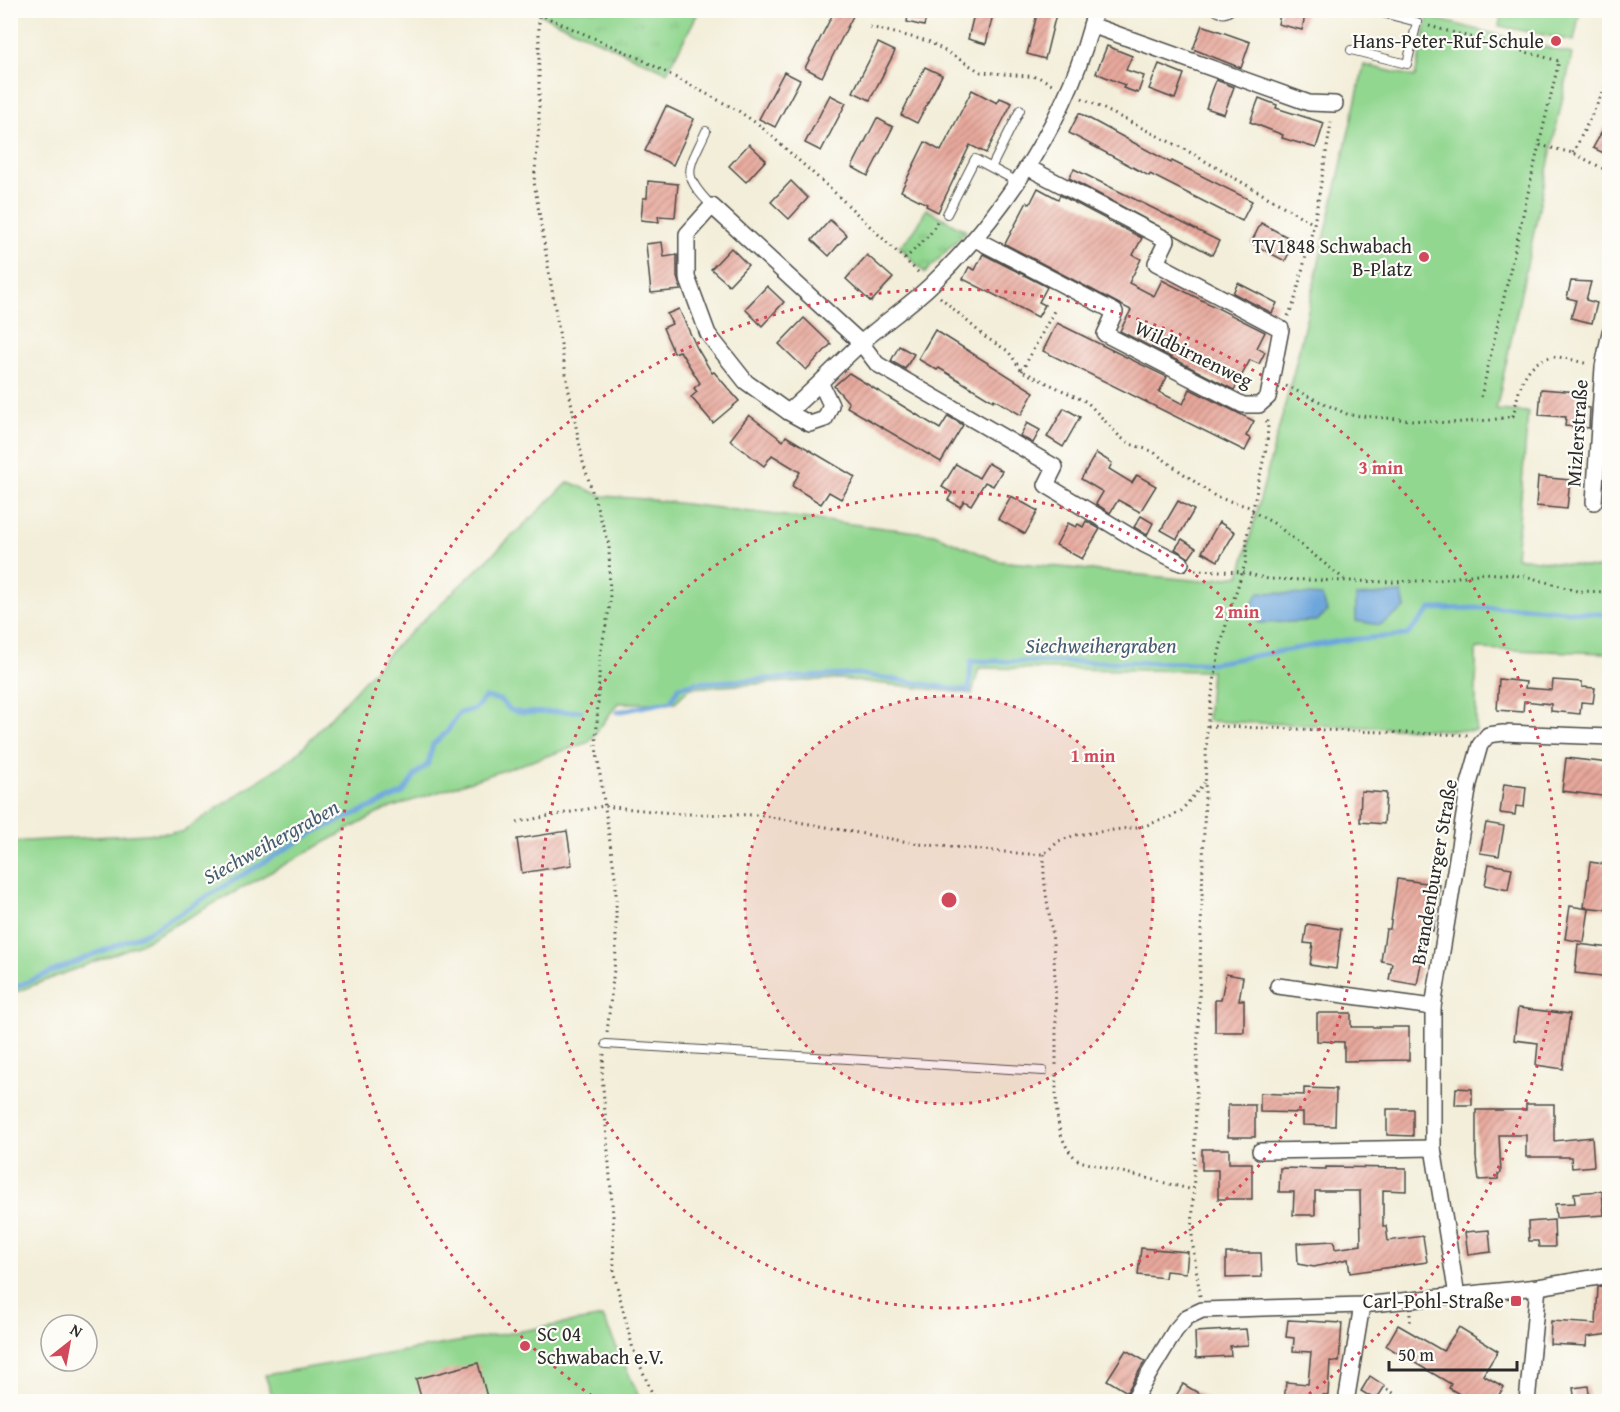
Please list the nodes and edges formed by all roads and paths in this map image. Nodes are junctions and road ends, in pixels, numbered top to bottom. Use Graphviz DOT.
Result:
graph roads {
  1 [pos="1215,10"];
  2 [pos="1231,10"];
  3 [pos="1371,10"];
  4 [pos="539,12"];
  5 [pos="1093,18"];
  6 [pos="1427,25"];
  7 [pos="870,27"];
  8 [pos="1351,50"];
  9 [pos="1610,85"];
  10 [pos="1069,91"];
  11 [pos="1335,104"];
  12 [pos="1020,110"];
  13 [pos="706,131"];
  14 [pos="1539,145"];
  15 [pos="1573,153"];
  16 [pos="992,166"];
  17 [pos="1027,167"];
  18 [pos="1610,172"];
  19 [pos="1018,182"];
  20 [pos="712,206"];
  21 [pos="947,214"];
  22 [pos="1314,224"];
  23 [pos="975,239"];
  24 [pos="904,259"];
  25 [pos="930,286"];
  26 [pos="1055,309"];
  27 [pos="1281,329"];
  28 [pos="1610,333"];
  29 [pos="861,343"];
  30 [pos="1606,368"];
  31 [pos="1022,371"];
  32 [pos="1272,377"];
  33 [pos="821,384"];
  34 [pos="1481,397"];
  35 [pos="1259,405"];
  36 [pos="788,412"];
  37 [pos="1594,502"];
  38 [pos="1252,510"];
  39 [pos="1181,563"];
  40 [pos="1242,572"];
  41 [pos="1346,581"];
  42 [pos="1610,592"];
  43 [pos="1207,726"];
  44 [pos="1610,738"];
  45 [pos="1484,740"];
  46 [pos="1205,782"];
  47 [pos="604,806"];
  48 [pos="517,822"];
  49 [pos="1044,854"];
  50 [pos="1278,986"];
  51 [pos="1433,1007"];
  52 [pos="606,1044"];
  53 [pos="1043,1071"];
  54 [pos="1433,1148"];
  55 [pos="1260,1151"];
  56 [pos="1193,1190"];
  57 [pos="1610,1275"];
  58 [pos="1538,1287"];
  59 [pos="1457,1296"];
  60 [pos="1362,1305"];
  61 [pos="1202,1310"];
  62 [pos="1387,1389"];
  63 [pos="656,1401"];
  64 [pos="1132,1401"];
  65 [pos="1346,1401"];
  66 [pos="1408,1401"];
  67 [pos="1527,1401"];
  1 -- 2 [label="lane"];
  3 -- 8 [label="lane"];
  4 -- 24 [label="path"];
  4 -- 47 [label="path"];
  5 -- 10 [label="street"];
  5 -- 11 [label="street"];
  6 -- 14 [label="path"];
  7 -- 10 [label="path"];
  9 -- 15 [label="path"];
  10 -- 17 [label="street"];
  10 -- 22 [label="path"];
  11 -- 22 [label="path"];
  12 -- 16 [label="lane"];
  13 -- 20 [label="lane"];
  14 -- 15 [label="path"];
  14 -- 34 [label="path"];
  15 -- 18 [label="path"];
  16 -- 19 [label="lane"];
  16 -- 21 [label="lane"];
  17 -- 19 [label="street"];
  17 -- 27 [label="street"];
  19 -- 23 [label="street"];
  20 -- 29 [label="street"];
  20 -- 36 [label="street"];
  21 -- 24 [label="path"];
  22 -- 27 [label="path"];
  23 -- 25 [label="street"];
  23 -- 35 [label="street, Wildbirnenweg"];
  24 -- 25 [label="path"];
  25 -- 29 [label="street"];
  25 -- 31 [label="path"];
  26 -- 31 [label="path"];
  27 -- 32 [label="street, Wildbirnenweg"];
  28 -- 30 [label="street, Mizlerstraße"];
  29 -- 33 [label="street"];
  29 -- 39 [label="street"];
  30 -- 32 [label="path"];
  30 -- 37 [label="street, Mizlerstraße"];
  31 -- 38 [label="path"];
  32 -- 35 [label="street, Wildbirnenweg"];
  33 -- 36 [label="street"];
  33 -- 36 [label="street"];
  35 -- 38 [label="path"];
  38 -- 40 [label="path"];
  38 -- 41 [label="path"];
  39 -- 40 [label="path"];
  40 -- 41 [label="path"];
  40 -- 43 [label="path"];
  41 -- 42 [label="path"];
  43 -- 45 [label="path"];
  43 -- 46 [label="path"];
  44 -- 45 [label="street"];
  45 -- 51 [label="street, Brandenburger Straße"];
  46 -- 49 [label="path"];
  46 -- 56 [label="path"];
  47 -- 48 [label="path"];
  47 -- 49 [label="path"];
  47 -- 52 [label="path"];
  49 -- 56 [label="path"];
  50 -- 51 [label="street"];
  51 -- 54 [label="street, Brandenburger Straße"];
  52 -- 53 [label="lane"];
  52 -- 63 [label="path"];
  54 -- 55 [label="street"];
  54 -- 59 [label="street, Brandenburger Straße"];
  56 -- 61 [label="path"];
  57 -- 58 [label="street"];
  58 -- 59 [label="street"];
  58 -- 67 [label="street"];
  59 -- 60 [label="street"];
  60 -- 61 [label="street"];
  60 -- 65 [label="street"];
  61 -- 64 [label="street"];
  62 -- 66 [label="path"];
}
